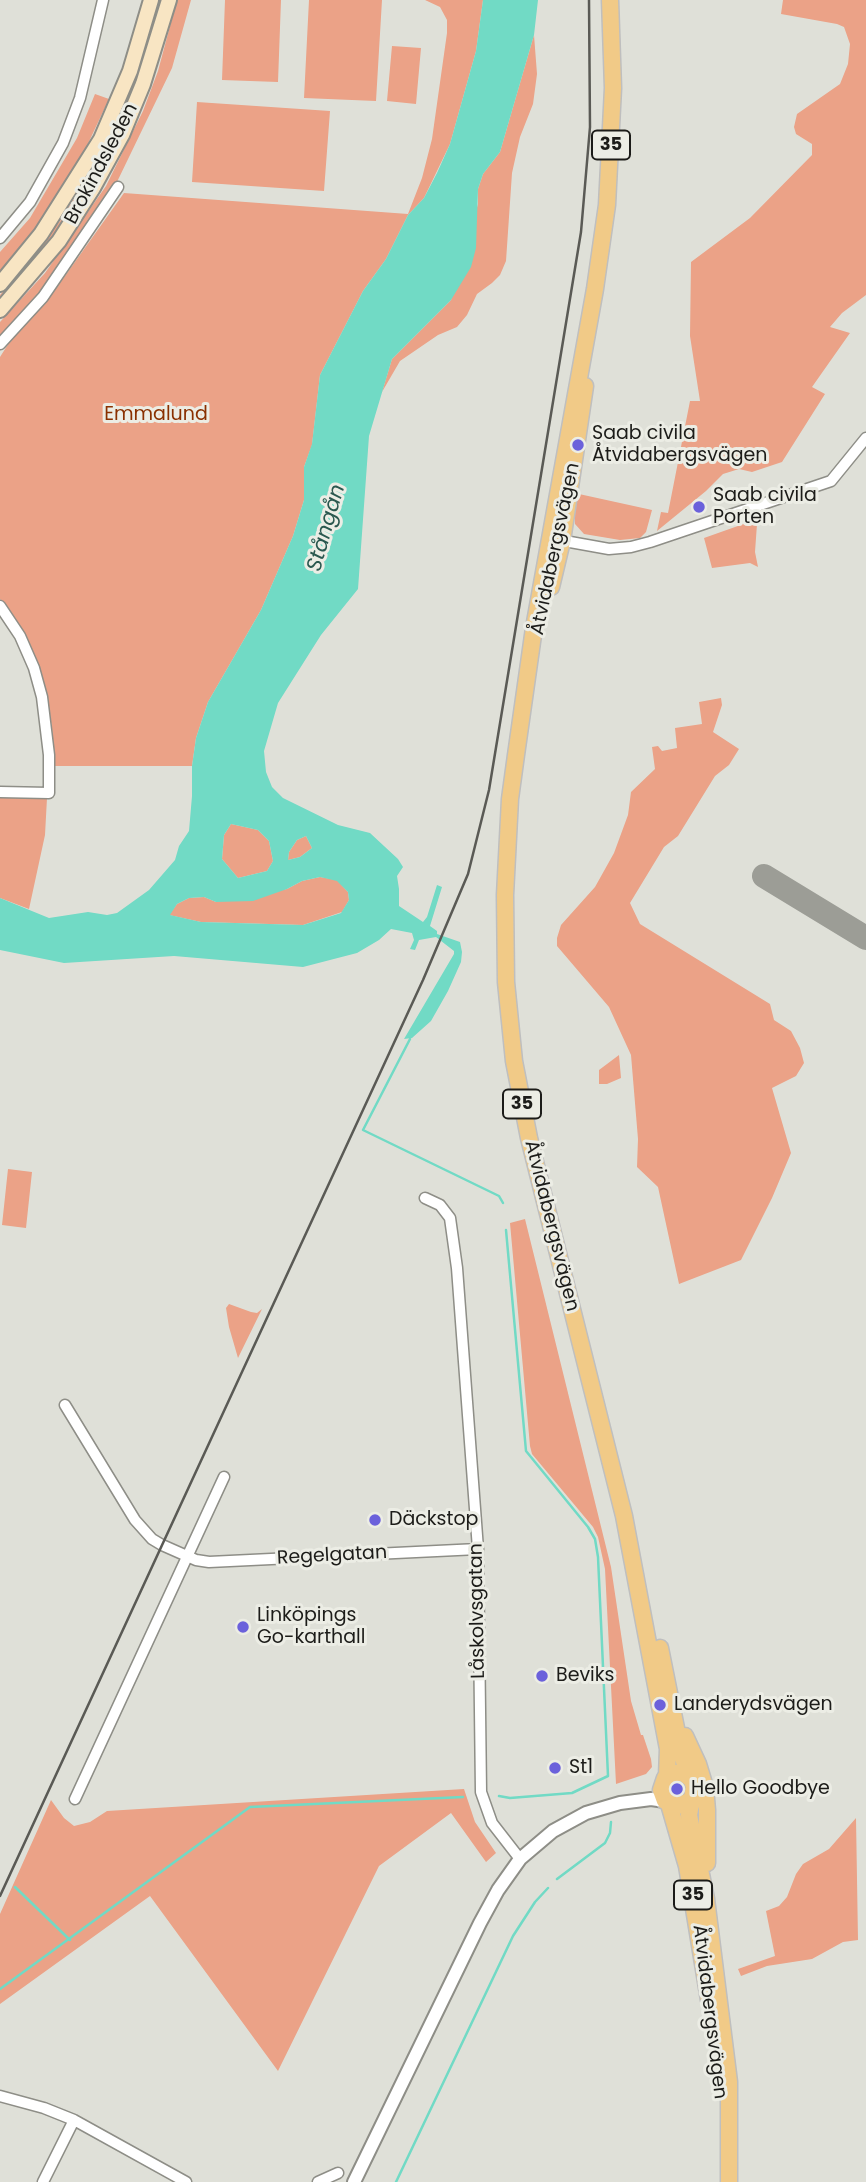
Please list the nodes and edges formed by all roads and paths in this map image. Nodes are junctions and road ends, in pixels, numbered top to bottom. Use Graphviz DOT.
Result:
graph roads {
  1 [pos="103,0"];
  2 [pos="150,0"];
  3 [pos="169,0"];
  4 [pos="610,0"];
  5 [pos="118,187"];
  6 [pos="0,239"];
  7 [pos="0,284"];
  8 [pos="0,310"];
  9 [pos="0,344"];
  10 [pos="866,438"];
  11 [pos="556,540"];
  12 [pos="0,606"];
  13 [pos="0,792"];
  14 [pos="425,1198"];
  15 [pos="65,1405"];
  16 [pos="225,1477"];
  17 [pos="624,1516"];
  18 [pos="478,1549"];
  19 [pos="188,1556"];
  20 [pos="670,1694"];
  21 [pos="688,1776"];
  22 [pos="665,1778"];
  23 [pos="75,1799"];
  24 [pos="691,1800"];
  25 [pos="667,1802"];
  26 [pos="620,1803"];
  27 [pos="520,1858"];
  28 [pos="706,1899"];
  29 [pos="0,2096"];
  30 [pos="74,2120"];
  31 [pos="338,2174"];
  32 [pos="43,2182"];
  33 [pos="186,2182"];
  34 [pos="318,2182"];
  35 [pos="354,2182"];
  36 [pos="720,2182"];
  37 [pos="729,2182"];
  1 -- 6 [label="street"];
  2 -- 7 [label="main road, Brokindsleden"];
  3 -- 8 [label="main road, Brokindsleden"];
  4 -- 11 [label="main road, Åtvidabergsvägen / 35"];
  5 -- 9 [label="street"];
  10 -- 11 [label="street"];
  11 -- 17 [label="main road, Åtvidabergsvägen / 35"];
  12 -- 13 [label="street"];
  14 -- 18 [label="street, Låskolvsgatan"];
  15 -- 19 [label="street, Regelgatan"];
  16 -- 19 [label="street"];
  17 -- 20 [label="main road, Åtvidabergsvägen / 35"];
  17 -- 22 [label="main road, Åtvidabergsvägen / 35"];
  18 -- 19 [label="street, Regelgatan"];
  18 -- 27 [label="street, Låskolvsgatan"];
  19 -- 23 [label="street"];
  20 -- 21 [label="main road, Åtvidabergsvägen / 35"];
  20 -- 28 [label="main road, Åtvidabergsvägen / 35"];
  21 -- 22 [label="main road"];
  21 -- 24 [label="main road, 35"];
  22 -- 25 [label="main road, 35"];
  22 -- 26 [label="street"];
  24 -- 25 [label="main road"];
  24 -- 28 [label="main road, Åtvidabergsvägen / 35"];
  25 -- 26 [label="street"];
  25 -- 36 [label="main road, Åtvidabergsvägen / 35"];
  26 -- 27 [label="street"];
  27 -- 35 [label="street"];
  28 -- 37 [label="main road, Åtvidabergsvägen / 35"];
  29 -- 30 [label="street"];
  30 -- 32 [label="street"];
  30 -- 33 [label="street"];
  31 -- 34 [label="street"];
}
